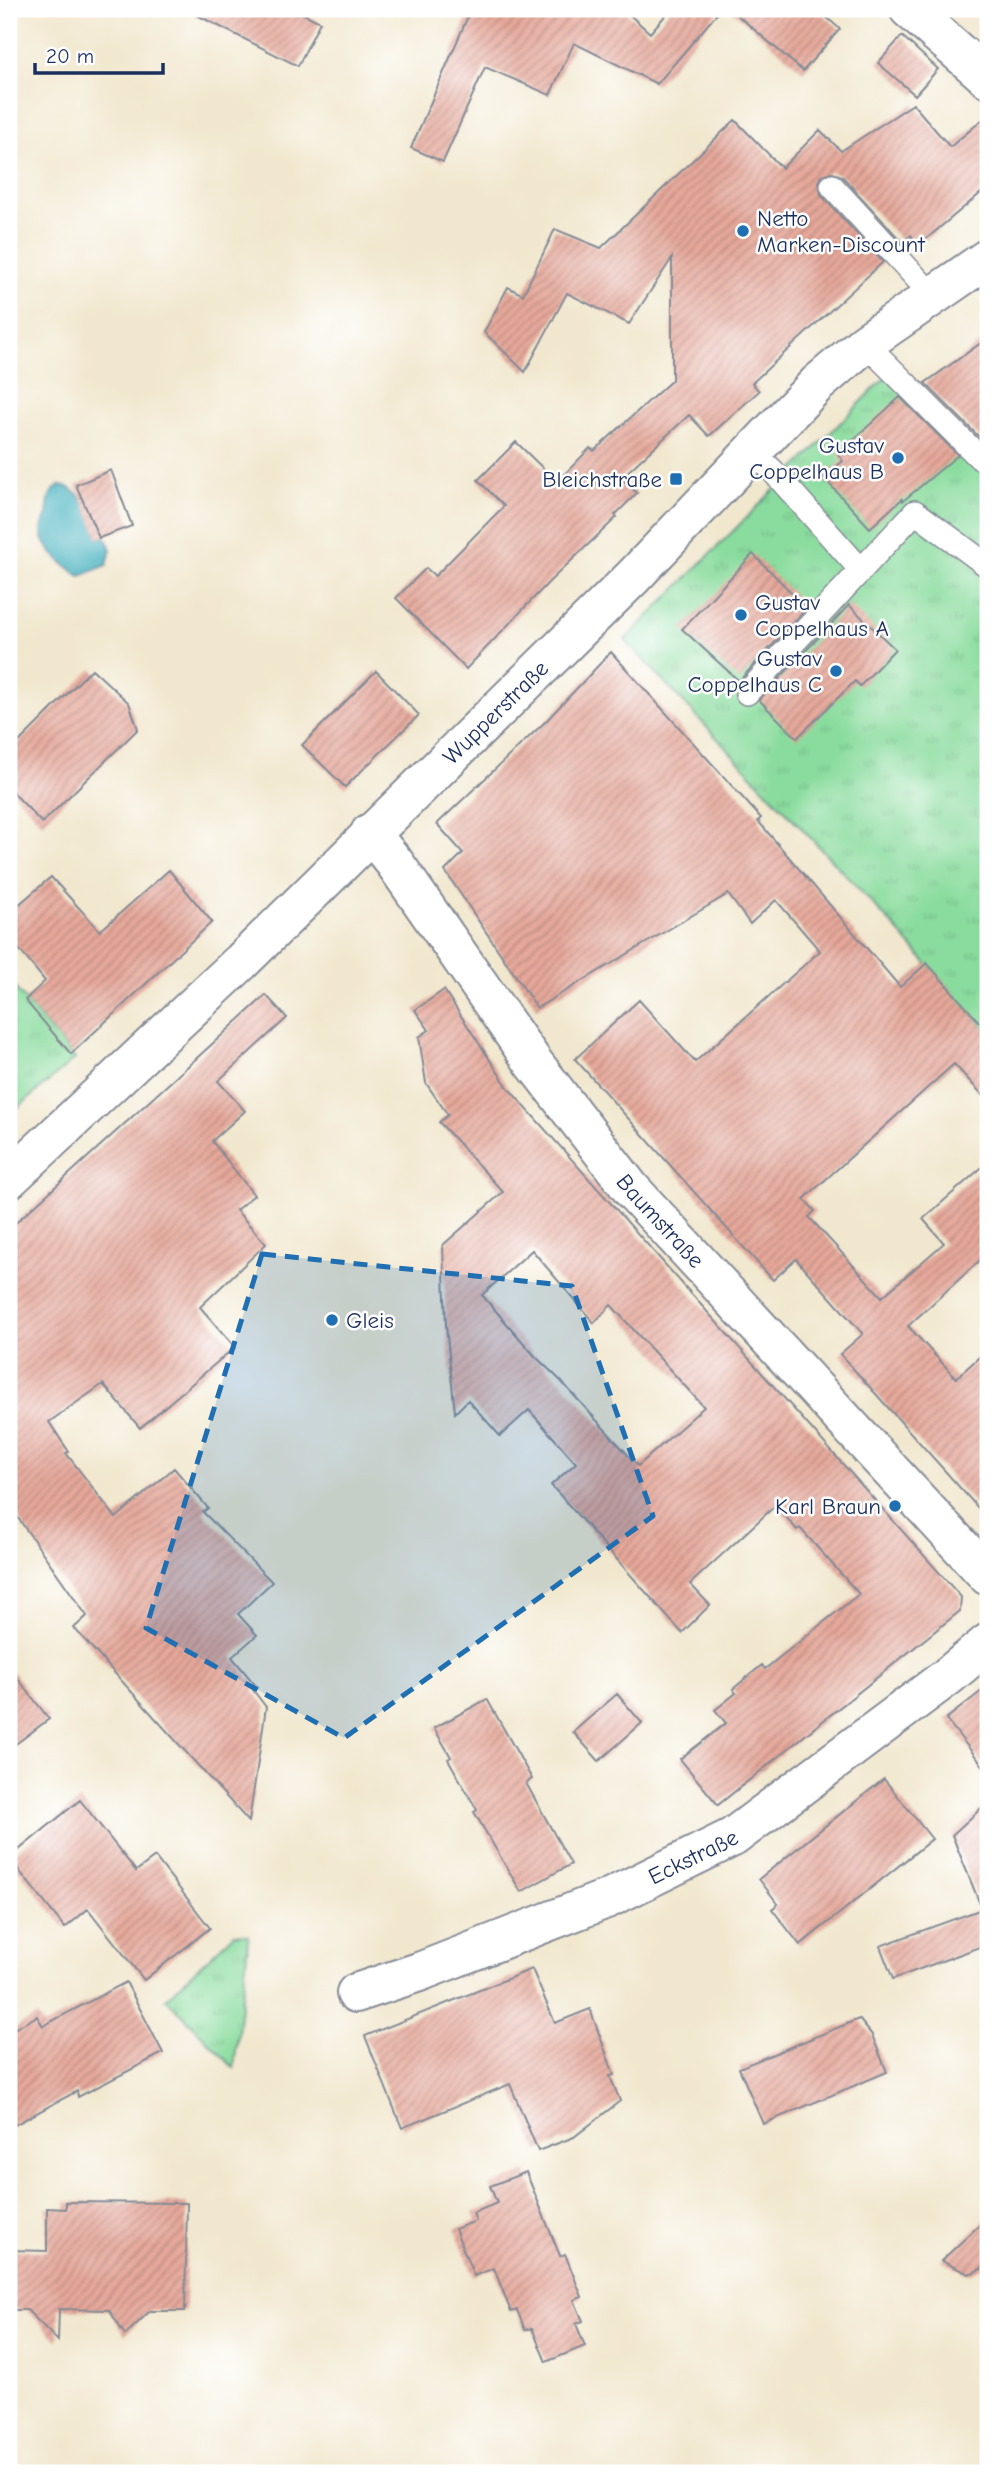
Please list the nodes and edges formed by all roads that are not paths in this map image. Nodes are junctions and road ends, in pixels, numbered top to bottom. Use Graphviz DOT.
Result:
graph roads {
  1 [pos="909,9"];
  2 [pos="988,78"];
  3 [pos="832,186"];
  4 [pos="988,258"];
  5 [pos="933,296"];
  6 [pos="865,342"];
  7 [pos="751,451"];
  8 [pos="988,451"];
  9 [pos="988,566"];
  10 [pos="861,570"];
  11 [pos="747,693"];
  12 [pos="370,834"];
  13 [pos="9,1179"];
  14 [pos="988,1576"];
  15 [pos="988,1643"];
  16 [pos="356,1993"];
  1 -- 2 [label="street"];
  3 -- 5 [label="lane"];
  4 -- 5 [label="street, Wupperstraße"];
  5 -- 6 [label="street, Wupperstraße"];
  6 -- 7 [label="street, Wupperstraße"];
  6 -- 8 [label="lane"];
  7 -- 10 [label="lane"];
  7 -- 12 [label="street, Wupperstraße"];
  9 -- 10 [label="lane"];
  10 -- 11 [label="lane"];
  12 -- 13 [label="street, Wupperstraße"];
  12 -- 14 [label="street, Baumstraße"];
  15 -- 16 [label="street, Eckstraße"];
}
